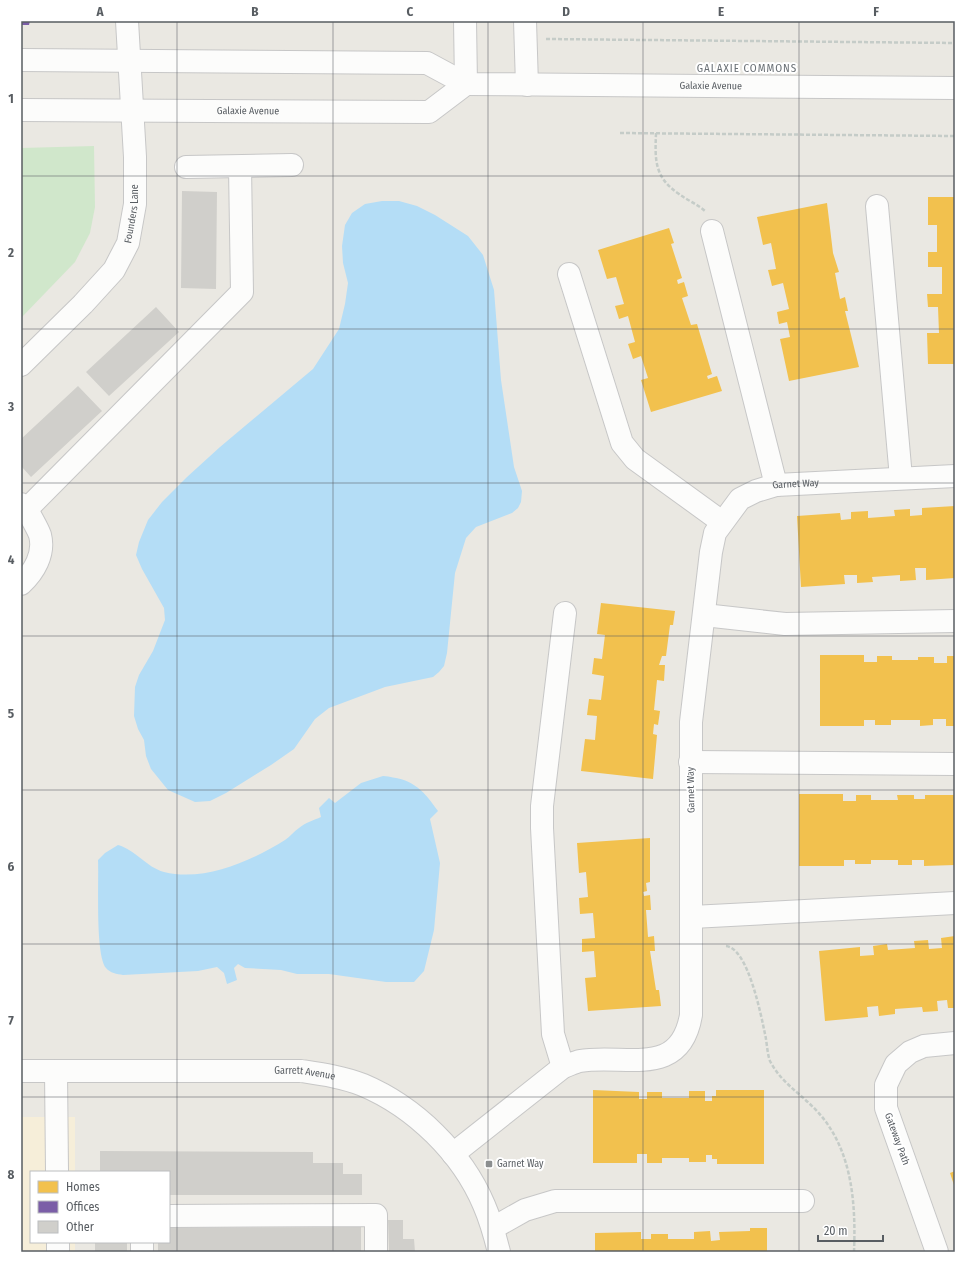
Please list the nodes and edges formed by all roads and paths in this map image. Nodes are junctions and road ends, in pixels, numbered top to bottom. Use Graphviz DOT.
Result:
graph roads {
  1 [pos="127,21"];
  2 [pos="465,21"];
  3 [pos="525,29"];
  4 [pos="955,43"];
  5 [pos="21,60"];
  6 [pos="128,62"];
  7 [pos="466,84"];
  8 [pos="527,85"];
  9 [pos="955,88"];
  10 [pos="131,109"];
  11 [pos="21,110"];
  12 [pos="620,133"];
  13 [pos="656,133"];
  14 [pos="955,136"];
  15 [pos="292,165"];
  16 [pos="186,167"];
  17 [pos="240,167"];
  18 [pos="877,206"];
  19 [pos="712,231"];
  20 [pos="569,274"];
  21 [pos="21,365"];
  22 [pos="955,476"];
  23 [pos="901,478"];
  24 [pos="776,485"];
  25 [pos="24,507"];
  26 [pos="722,522"];
  27 [pos="21,584"];
  28 [pos="565,614"];
  29 [pos="704,615"];
  30 [pos="955,621"];
  31 [pos="690,762"];
  32 [pos="955,764"];
  33 [pos="955,903"];
  34 [pos="692,917"];
  35 [pos="726,946"];
  36 [pos="955,1043"];
  37 [pos="563,1067"];
  38 [pos="21,1071"];
  39 [pos="56,1071"];
  40 [pos="453,1154"];
  41 [pos="57,1171"];
  42 [pos="803,1201"];
  43 [pos="170,1216"];
  44 [pos="493,1228"];
  45 [pos="376,1252"];
  46 [pos="499,1252"];
  47 [pos="854,1252"];
  48 [pos="937,1252"];
  1 -- 6 [label="street, Founders Lane"];
  2 -- 7 [label="street"];
  3 -- 4 [label="path"];
  3 -- 8 [label="street"];
  5 -- 6 [label="street, Galaxie Avenue"];
  6 -- 7 [label="street, Galaxie Avenue"];
  6 -- 10 [label="street, Founders Lane"];
  7 -- 8 [label="street, Galaxie Avenue"];
  7 -- 10 [label="street, Galaxie Avenue"];
  8 -- 9 [label="street, Galaxie Avenue"];
  10 -- 11 [label="street, Galaxie Avenue"];
  10 -- 21 [label="street, Founders Lane"];
  12 -- 13 [label="path"];
  13 -- 14 [label="path"];
  13 -- 19 [label="path"];
  15 -- 17 [label="street"];
  16 -- 17 [label="street"];
  17 -- 25 [label="street"];
  18 -- 23 [label="street"];
  19 -- 24 [label="street"];
  20 -- 26 [label="street"];
  22 -- 23 [label="street, Garnet Way"];
  23 -- 24 [label="street, Garnet Way"];
  24 -- 26 [label="street, Garnet Way"];
  25 -- 27 [label="street"];
  26 -- 29 [label="street, Garnet Way"];
  28 -- 37 [label="street"];
  29 -- 30 [label="street"];
  29 -- 31 [label="street, Garnet Way"];
  31 -- 32 [label="street"];
  31 -- 34 [label="street, Garnet Way"];
  33 -- 34 [label="street"];
  34 -- 37 [label="street, Garnet Way"];
  35 -- 47 [label="path"];
  36 -- 48 [label="street, Gateway Path"];
  37 -- 40 [label="street, Garnet Way"];
  38 -- 39 [label="street, Garrett Avenue"];
  39 -- 40 [label="street, Garrett Avenue"];
  39 -- 41 [label="street"];
  40 -- 44 [label="street, Garrett Avenue"];
  42 -- 44 [label="street"];
  43 -- 45 [label="street"];
  44 -- 46 [label="street, Garrett Avenue"];
}
